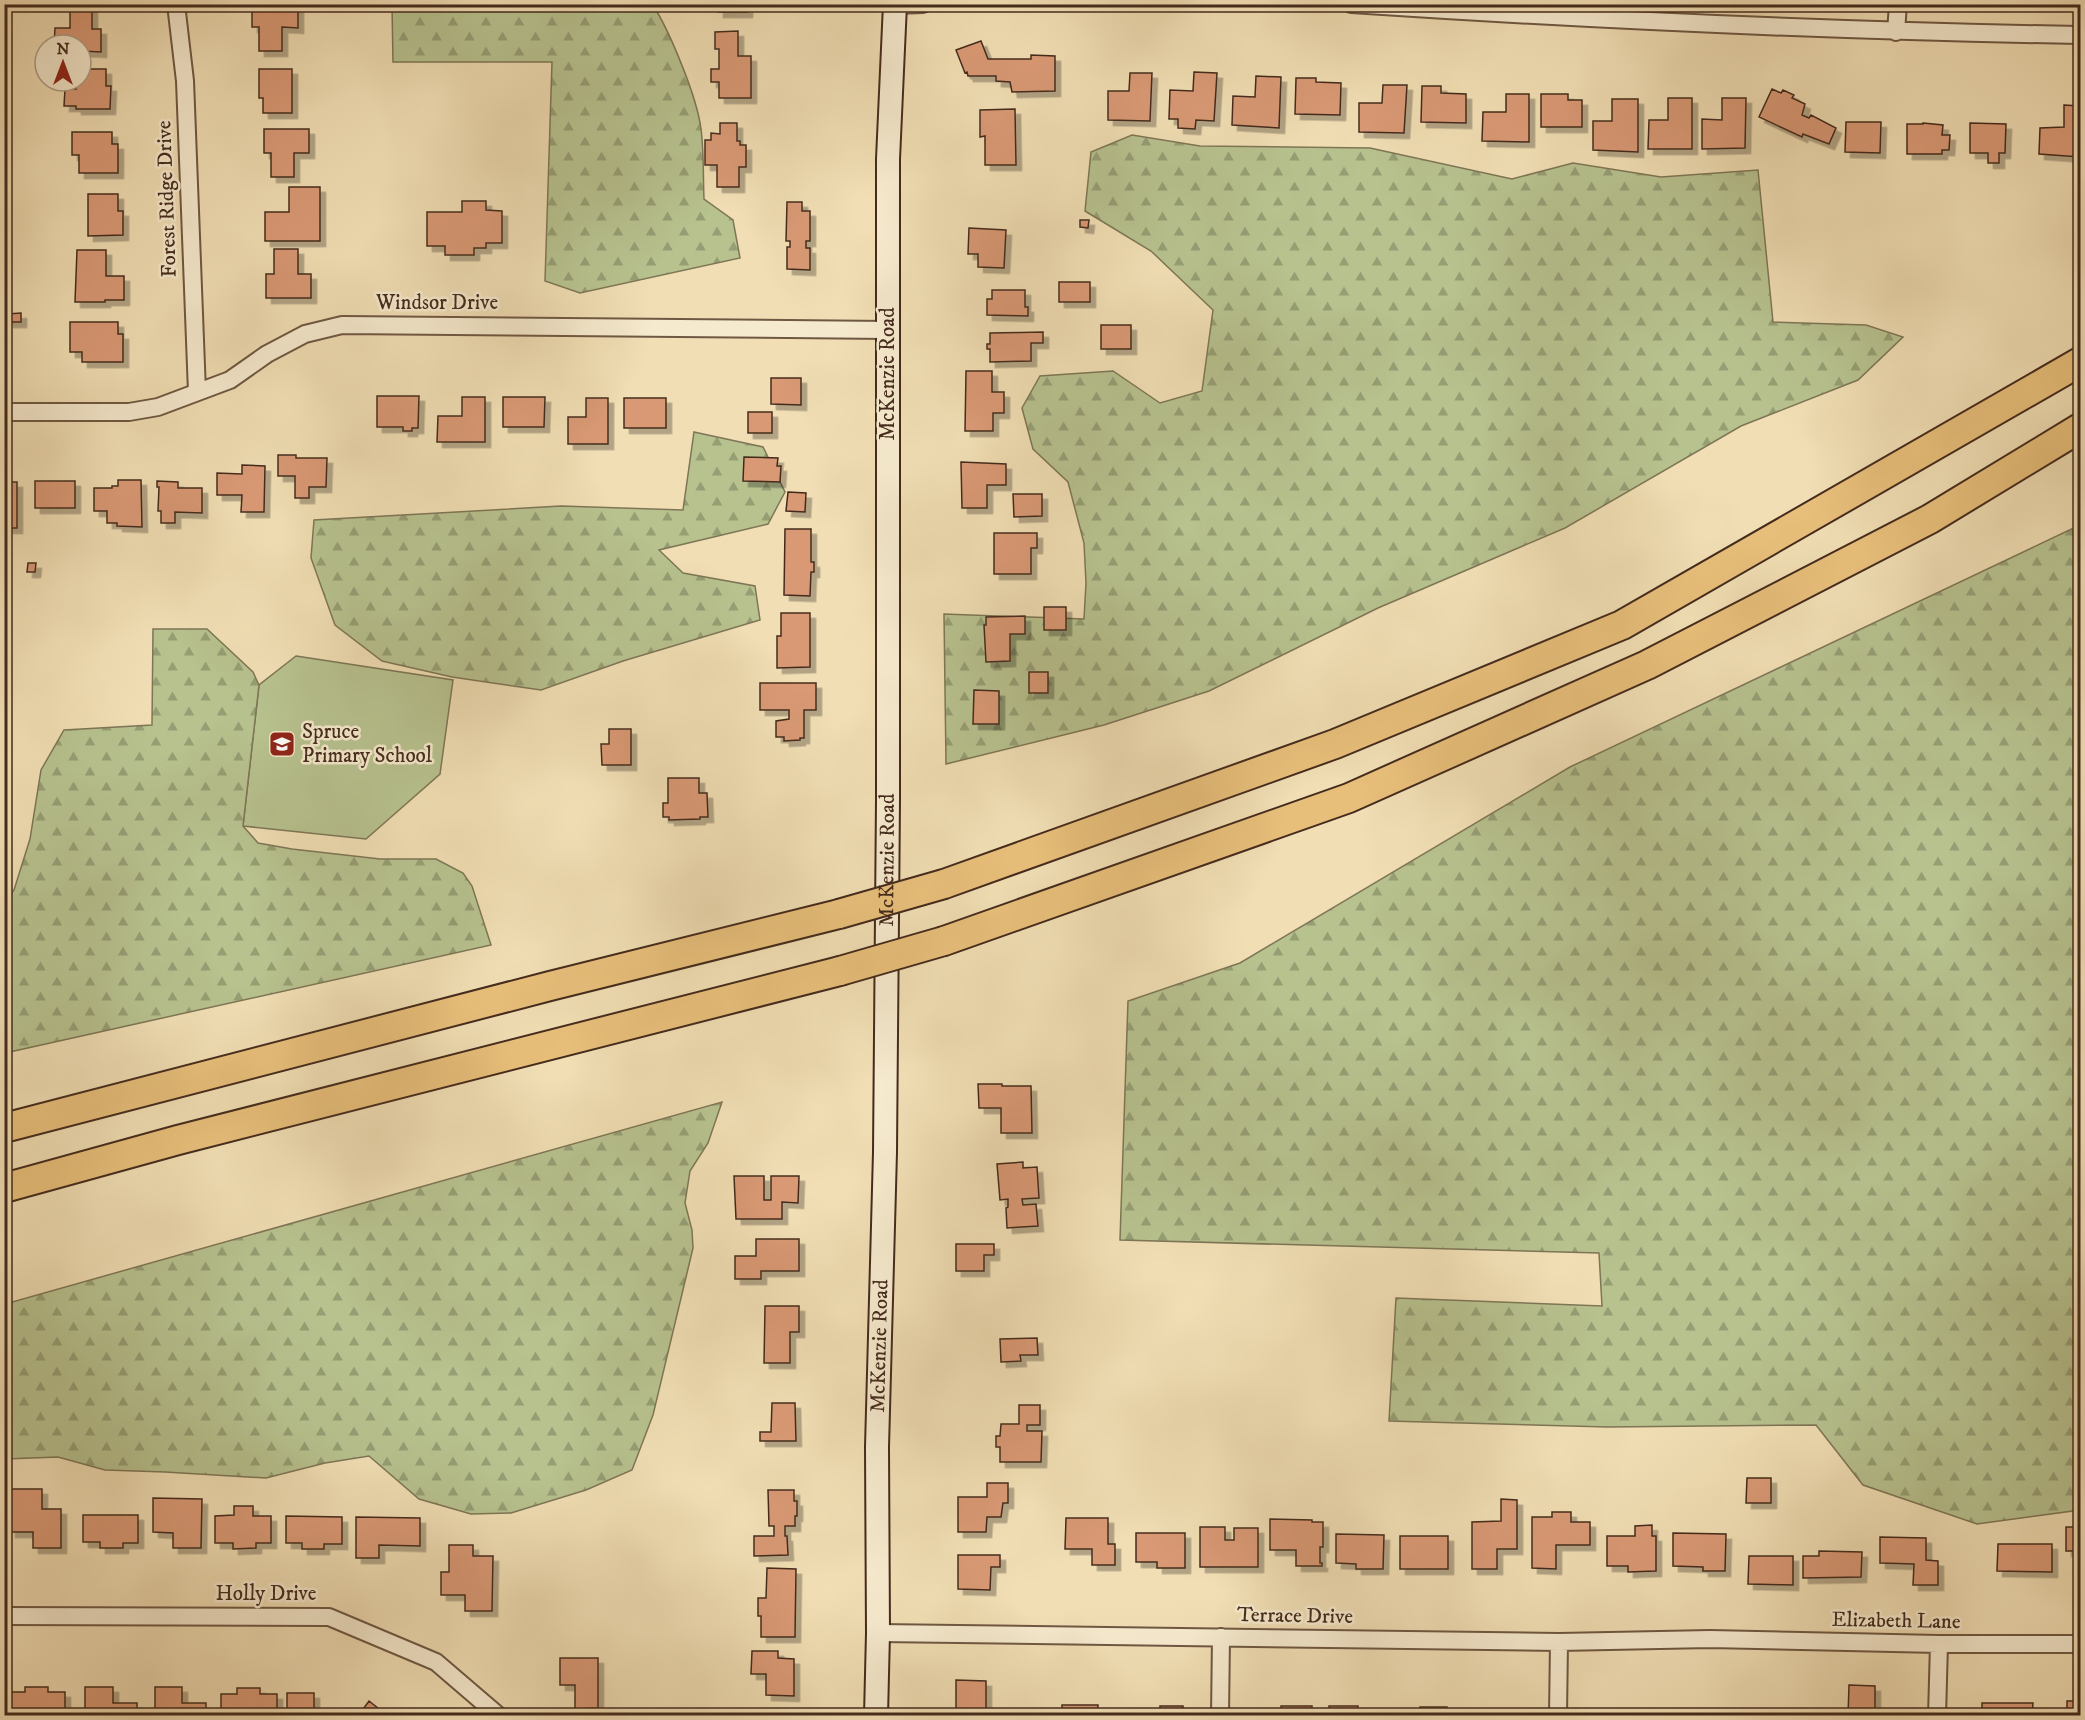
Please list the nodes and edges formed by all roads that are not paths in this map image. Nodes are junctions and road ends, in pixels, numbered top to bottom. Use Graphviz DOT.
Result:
graph roads {
  1 [pos="176,4"];
  2 [pos="923,4"];
  3 [pos="1351,4"];
  4 [pos="1898,4"];
  5 [pos="895,5"];
  6 [pos="1561,11"];
  7 [pos="1896,32"];
  8 [pos="2080,35"];
  9 [pos="888,330"];
  10 [pos="2080,362"];
  11 [pos="197,392"];
  12 [pos="4,412"];
  13 [pos="2080,428"];
  14 [pos="4,1128"];
  15 [pos="4,1188"];
  16 [pos="4,1617"];
  17 [pos="878,1633"];
  18 [pos="1221,1638"];
  19 [pos="1710,1640"];
  20 [pos="1559,1642"];
  21 [pos="1939,1644"];
  22 [pos="2080,1644"];
  23 [pos="499,1716"];
  24 [pos="876,1716"];
  25 [pos="1220,1716"];
  26 [pos="1558,1716"];
  27 [pos="1937,1716"];
  1 -- 11 [label="street, Forest Ridge Drive"];
  2 -- 5 [label="street"];
  3 -- 6 [label="street"];
  4 -- 7 [label="street"];
  5 -- 9 [label="street, McKenzie Road"];
  6 -- 7 [label="street"];
  7 -- 8 [label="street"];
  9 -- 11 [label="street, Windsor Drive"];
  9 -- 17 [label="street, McKenzie Road"];
  10 -- 14 [label="highway, bridge"];
  11 -- 12 [label="street, Windsor Drive"];
  13 -- 15 [label="highway, bridge"];
  16 -- 23 [label="street, Holly Drive"];
  17 -- 18 [label="street, Terrace Drive"];
  17 -- 24 [label="street, McKenzie Road"];
  18 -- 20 [label="street, Terrace Drive"];
  18 -- 25 [label="street"];
  19 -- 20 [label="street, Terrace Drive"];
  19 -- 21 [label="street, Elizabeth Lane"];
  20 -- 26 [label="street"];
  21 -- 22 [label="street, Elizabeth Lane"];
  21 -- 27 [label="street"];
}
